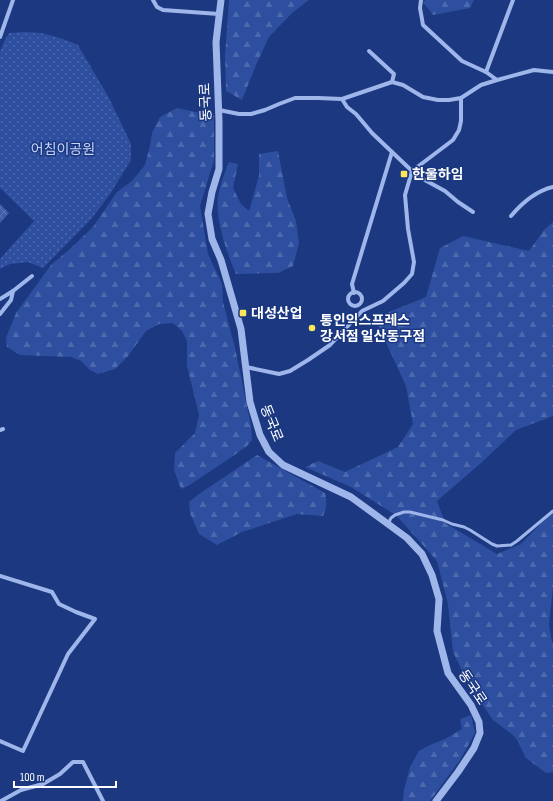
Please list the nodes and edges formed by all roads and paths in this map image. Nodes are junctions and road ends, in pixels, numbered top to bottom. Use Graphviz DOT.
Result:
graph roads {
  1 [pos="13,0"];
  2 [pos="153,0"];
  3 [pos="221,0"];
  4 [pos="421,0"];
  5 [pos="513,0"];
  6 [pos="219,14"];
  7 [pos="0,37"];
  8 [pos="369,51"];
  9 [pos="486,72"];
  10 [pos="553,72"];
  11 [pos="497,80"];
  12 [pos="392,82"];
  13 [pos="461,98"];
  14 [pos="342,99"];
  15 [pos="219,110"];
  16 [pos="392,152"];
  17 [pos="412,171"];
  18 [pos="553,187"];
  19 [pos="473,212"];
  20 [pos="512,216"];
  21 [pos="32,276"];
  22 [pos="13,291"];
  23 [pos="354,293"];
  24 [pos="0,299"];
  25 [pos="359,305"];
  26 [pos="362,311"];
  27 [pos="0,314"];
  28 [pos="246,367"];
  29 [pos="553,511"];
  30 [pos="388,524"];
  31 [pos="0,576"];
  32 [pos="0,740"];
  33 [pos="1,801"];
  34 [pos="103,801"];
  35 [pos="436,801"];
  1 -- 7 [label="street"];
  2 -- 6 [label="street"];
  3 -- 6 [label="street, 동국로"];
  4 -- 9 [label="street"];
  5 -- 9 [label="street"];
  6 -- 15 [label="street, 동국로"];
  8 -- 12 [label="street"];
  9 -- 11 [label="street"];
  10 -- 11 [label="street"];
  11 -- 13 [label="street"];
  12 -- 13 [label="street"];
  12 -- 14 [label="street"];
  13 -- 17 [label="street"];
  14 -- 15 [label="street"];
  14 -- 16 [label="street"];
  15 -- 28 [label="street, 동국로"];
  16 -- 17 [label="street"];
  16 -- 23 [label="street"];
  17 -- 19 [label="street"];
  17 -- 26 [label="street"];
  18 -- 20 [label="street"];
  21 -- 22 [label="street"];
  22 -- 24 [label="street"];
  22 -- 27 [label="street"];
  23 -- 25 [label="street"];
  23 -- 25 [label="street"];
  25 -- 26 [label="street"];
  26 -- 28 [label="street"];
  28 -- 30 [label="street, 동국로"];
  29 -- 30 [label="lane"];
  30 -- 35 [label="street, 동국로"];
  31 -- 32 [label="street"];
  33 -- 34 [label="street"];
}
